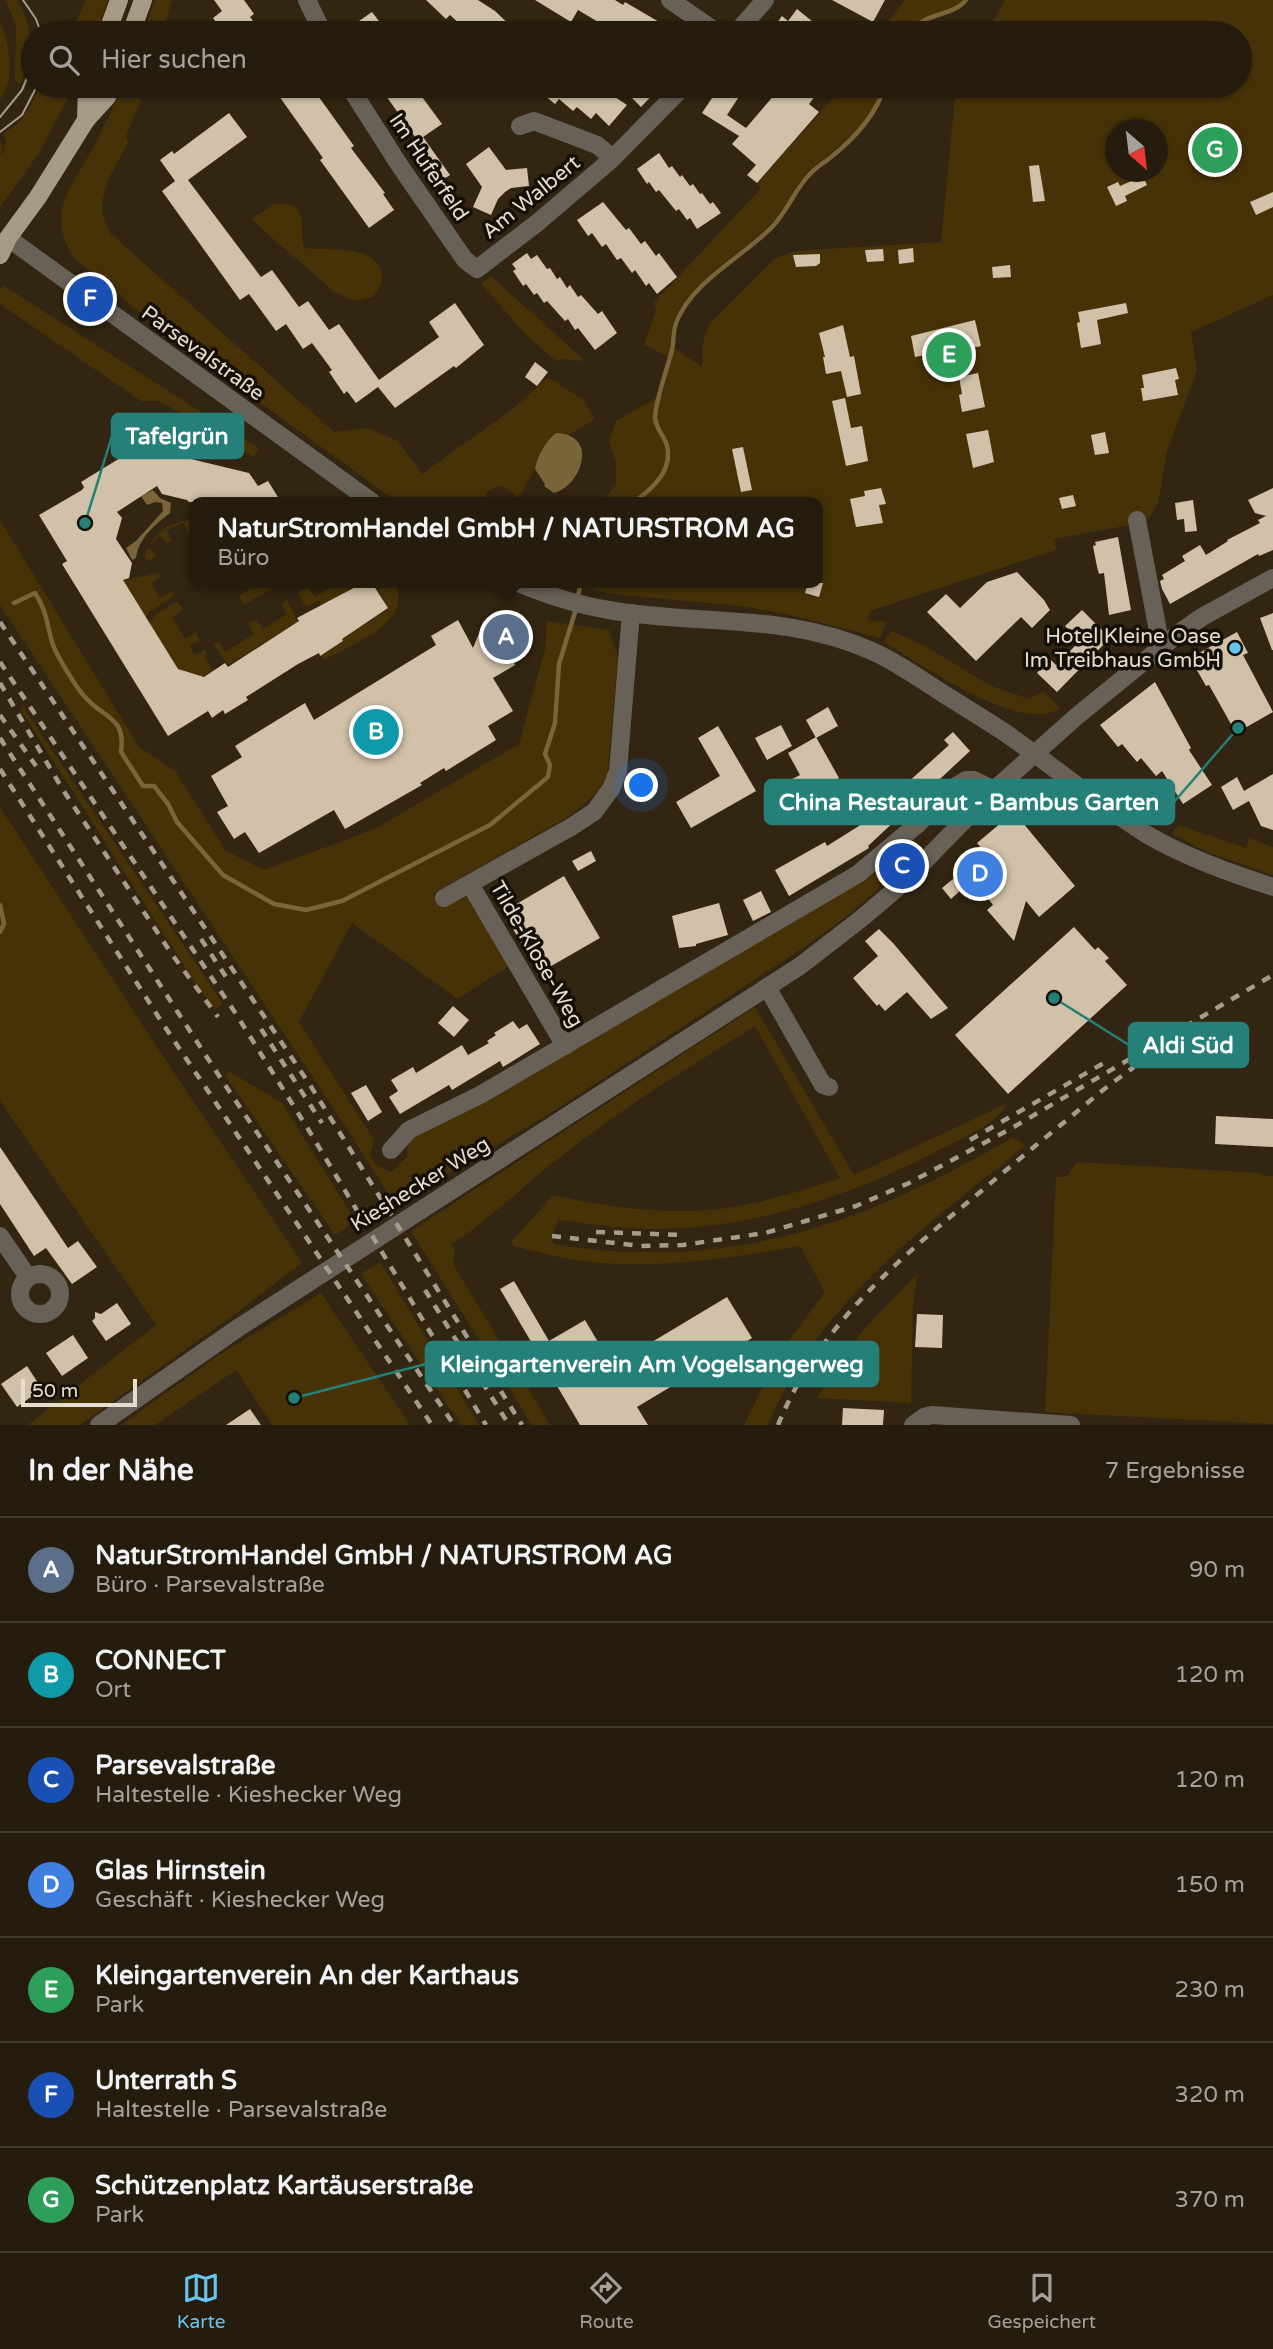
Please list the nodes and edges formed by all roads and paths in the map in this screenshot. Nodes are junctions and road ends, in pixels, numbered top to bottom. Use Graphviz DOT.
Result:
graph roads {
  1 [pos="119,0"];
  2 [pos="143,0"];
  3 [pos="307,0"];
  4 [pos="670,0"];
  5 [pos="765,0"];
  6 [pos="111,21"];
  7 [pos="135,21"];
  8 [pos="317,21"];
  9 [pos="701,21"];
  10 [pos="747,21"];
  11 [pos="87,98"];
  12 [pos="106,98"];
  13 [pos="357,98"];
  14 [pos="672,98"];
  15 [pos="86,120"];
  16 [pos="520,125"];
  17 [pos="613,158"];
  18 [pos="4,240"];
  19 [pos="0,255"];
  20 [pos="477,269"];
  21 [pos="365,497"];
  22 [pos="1137,520"];
  23 [pos="1273,578"];
  24 [pos="532,588"];
  25 [pos="631,613"];
  26 [pos="1161,648"];
  27 [pos="1032,754"];
  28 [pos="994,790"];
  29 [pos="470,884"];
  30 [pos="1273,887"];
  31 [pos="444,898"];
  32 [pos="767,987"];
  33 [pos="565,1046"];
  34 [pos="829,1087"];
  35 [pos="391,1150"];
  36 [pos="0,1236"];
  37 [pos="28,1277"];
  38 [pos="986,1422"];
  39 [pos="99,1425"];
  40 [pos="912,1425"];
  41 [pos="1071,1425"];
  1 -- 6 [label="main road"];
  2 -- 7 [label="main road"];
  3 -- 8 [label="street"];
  4 -- 9 [label="street"];
  5 -- 10 [label="street"];
  11 -- 15 [label="main road"];
  12 -- 15 [label="main road"];
  13 -- 20 [label="street, Im Huferfeld"];
  14 -- 17 [label="street, Am Walbert"];
  15 -- 18 [label="main road"];
  16 -- 17 [label="street, Am Walbert"];
  17 -- 20 [label="street, Am Walbert"];
  18 -- 19 [label="main road"];
  18 -- 21 [label="street, Parsevalstraße"];
  22 -- 26 [label="street"];
  23 -- 26 [label="street, Kieshecker Weg"];
  24 -- 25 [label="street"];
  25 -- 27 [label="street"];
  25 -- 29 [label="street, Tilde-Klose-Weg"];
  26 -- 27 [label="street, Kieshecker Weg"];
  27 -- 28 [label="street, Kieshecker Weg"];
  27 -- 30 [label="street"];
  28 -- 32 [label="street, Kieshecker Weg"];
  28 -- 33 [label="street"];
  29 -- 31 [label="street, Tilde-Klose-Weg"];
  29 -- 33 [label="street, Tilde-Klose-Weg"];
  32 -- 34 [label="street"];
  32 -- 39 [label="street, Kieshecker Weg"];
  33 -- 35 [label="street"];
  36 -- 37 [label="street"];
  38 -- 40 [label="street"];
  38 -- 41 [label="street"];
}
